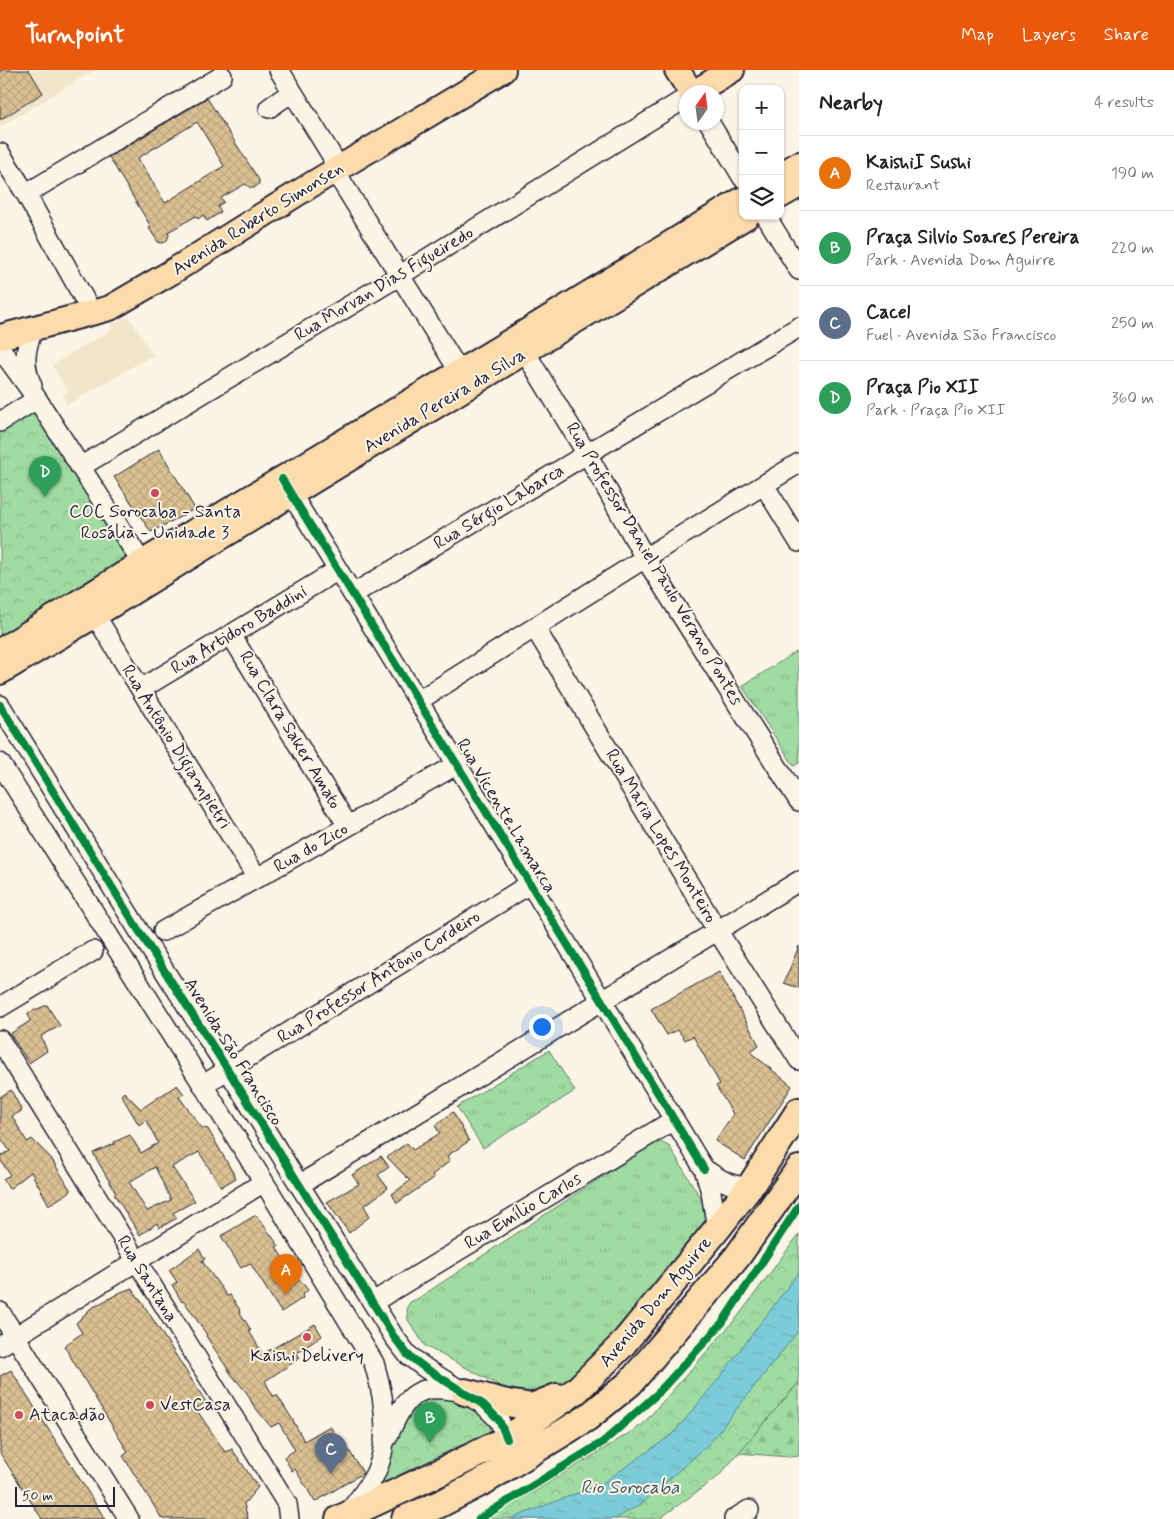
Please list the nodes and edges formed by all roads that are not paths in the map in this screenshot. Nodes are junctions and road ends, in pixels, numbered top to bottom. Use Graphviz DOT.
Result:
graph roads {
  1 [pos="279,70"];
  2 [pos="503,70"];
  3 [pos="677,70"];
  4 [pos="732,70"];
  5 [pos="222,76"];
  6 [pos="687,85"];
  7 [pos="707,85"];
  8 [pos="292,92"];
  9 [pos="679,102"];
  10 [pos="269,108"];
  11 [pos="714,130"];
  12 [pos="0,153"];
  13 [pos="799,164"];
  14 [pos="335,171"];
  15 [pos="784,173"];
  16 [pos="741,175"];
  17 [pos="7,179"];
  18 [pos="799,185"];
  19 [pos="26,194"];
  20 [pos="784,194"];
  21 [pos="739,201"];
  22 [pos="740,220"];
  23 [pos="768,220"];
  24 [pos="799,270"];
  25 [pos="399,276"];
  26 [pos="92,313"];
  27 [pos="799,327"];
  28 [pos="34,328"];
  29 [pos="0,337"];
  30 [pos="0,348"];
  31 [pos="525,352"];
  32 [pos="465,378"];
  33 [pos="36,399"];
  34 [pos="0,422"];
  35 [pos="587,454"];
  36 [pos="799,463"];
  37 [pos="80,467"];
  38 [pos="764,485"];
  39 [pos="287,487"];
  40 [pos="799,542"];
  41 [pos="645,558"];
  42 [pos="338,570"];
  43 [pos="142,574"];
  44 [pos="353,594"];
  45 [pos="96,615"];
  46 [pos="535,628"];
  47 [pos="231,635"];
  48 [pos="0,651"];
  49 [pos="0,672"];
  50 [pos="141,689"];
  51 [pos="418,701"];
  52 [pos="0,705"];
  53 [pos="0,762"];
  54 [pos="458,764"];
  55 [pos="799,801"];
  56 [pos="348,826"];
  57 [pos="257,878"];
  58 [pos="799,881"];
  59 [pos="530,884"];
  60 [pos="105,930"];
  61 [pos="718,930"];
  62 [pos="163,931"];
  63 [pos="139,932"];
  64 [pos="116,947"];
  65 [pos="150,949"];
  66 [pos="93,951"];
  67 [pos="602,1001"];
  68 [pos="0,1007"];
  69 [pos="0,1040"];
  70 [pos="794,1044"];
  71 [pos="799,1060"];
  72 [pos="228,1070"];
  73 [pos="203,1085"];
  74 [pos="799,1110"];
  75 [pos="674,1120"];
  76 [pos="704,1169"];
  77 [pos="799,1169"];
  78 [pos="264,1182"];
  79 [pos="299,1185"];
  80 [pos="751,1185"];
  81 [pos="717,1229"];
  82 [pos="136,1261"];
  83 [pos="373,1302"];
  84 [pos="0,1312"];
  85 [pos="7,1341"];
  86 [pos="577,1390"];
  87 [pos="465,1392"];
  88 [pos="507,1439"];
  89 [pos="383,1448"];
  90 [pos="486,1480"];
  91 [pos="342,1518"];
  92 [pos="129,1519"];
  93 [pos="289,1519"];
  94 [pos="405,1519"];
  1 -- 8 [label="street"];
  2 -- 14 [label="main road, Avenida Roberto Simonsen"];
  3 -- 6 [label="main road"];
  4 -- 7 [label="main road"];
  5 -- 19 [label="street"];
  8 -- 10 [label="street"];
  8 -- 14 [label="street"];
  9 -- 25 [label="street, Rua Morvan Dias Figueiredo"];
  11 -- 16 [label="street"];
  12 -- 17 [label="street"];
  13 -- 15 [label="main road"];
  14 -- 25 [label="street"];
  14 -- 26 [label="main road, Avenida Roberto Simonsen"];
  17 -- 19 [label="street"];
  18 -- 20 [label="main road"];
  19 -- 26 [label="street"];
  21 -- 32 [label="main road, Avenida Pereira da Silva"];
  22 -- 31 [label="main road, Avenida Pereira da Silva"];
  23 -- 24 [label="street"];
  25 -- 32 [label="street"];
  25 -- 37 [label="street, Rua Morvan Dias Figueiredo"];
  26 -- 28 [label="main road, Avenida Roberto Simonsen"];
  27 -- 35 [label="street, Rua Sérgio Labarca"];
  28 -- 29 [label="main road, Avenida Roberto Simonsen"];
  28 -- 33 [label="street"];
  30 -- 33 [label="street"];
  31 -- 32 [label="main road, Avenida Pereira da Silva"];
  31 -- 35 [label="street, Rua Professor Daniel Paulo Verano Pontes"];
  32 -- 39 [label="main road, Avenida Pereira da Silva"];
  33 -- 34 [label="street"];
  33 -- 37 [label="street"];
  35 -- 41 [label="street, Rua Professor Daniel Paulo Verano Pontes"];
  35 -- 44 [label="street, Rua Sérgio Labarca"];
  36 -- 38 [label="street"];
  37 -- 43 [label="street"];
  38 -- 40 [label="street"];
  38 -- 41 [label="street"];
  39 -- 42 [label="street, Rua Vicente Lamarca"];
  39 -- 43 [label="main road, Avenida Pereira da Silva"];
  41 -- 46 [label="street"];
  41 -- 55 [label="street, Rua Professor Daniel Paulo Verano Pontes"];
  42 -- 44 [label="street, Rua Vicente Lamarca"];
  42 -- 47 [label="street, Rua Artidoro Baddini"];
  43 -- 45 [label="main road, Avenida Pereira da Silva"];
  43 -- 48 [label="main road, Avenida Pereira da Silva"];
  44 -- 51 [label="street, Rua Vicente Lamarca"];
  45 -- 49 [label="main road, Avenida Pereira da Silva"];
  45 -- 50 [label="street, Rua Antônio Digiampietri"];
  46 -- 51 [label="street"];
  46 -- 61 [label="street, Rua Maria Lopes Monteiro"];
  47 -- 50 [label="street, Rua Artidoro Baddini"];
  47 -- 56 [label="street, Rua Clara Saker Amato"];
  50 -- 57 [label="street, Rua Antônio Digiampietri"];
  51 -- 54 [label="street, Rua Vicente Lamarca"];
  52 -- 63 [label="street, Avenida São Francisco"];
  53 -- 60 [label="street"];
  54 -- 56 [label="street, Rua do Zico"];
  54 -- 59 [label="street, Rua Vicente Lamarca"];
  56 -- 57 [label="street, Rua do Zico"];
  57 -- 62 [label="street, Rua do Zico"];
  58 -- 61 [label="street"];
  59 -- 67 [label="street, Rua Vicente Lamarca"];
  59 -- 72 [label="street, Rua Professor Antônio Cordeiro"];
  60 -- 64 [label="street"];
  60 -- 66 [label="street"];
  61 -- 67 [label="street"];
  61 -- 70 [label="street, Rua Maria Lopes Monteiro"];
  62 -- 63 [label="street, Rua do Zico"];
  62 -- 65 [label="street, Rua do Zico"];
  63 -- 65 [label="street, Avenida São Francisco"];
  64 -- 66 [label="street"];
  64 -- 73 [label="street"];
  65 -- 72 [label="street, Avenida São Francisco"];
  66 -- 68 [label="street"];
  67 -- 75 [label="street, Rua Vicente Lamarca"];
  67 -- 79 [label="street"];
  69 -- 82 [label="street, Rua Santana"];
  70 -- 71 [label="street, Rua Maria Lopes Monteiro"];
  72 -- 73 [label="street, Avenida São Francisco"];
  72 -- 79 [label="street, Avenida São Francisco"];
  73 -- 78 [label="street"];
  74 -- 80 [label="highway, Avenida Dom Aguirre"];
  75 -- 76 [label="street, Rua Vicente Lamarca"];
  75 -- 83 [label="street, Rua Emílio Carlos"];
  76 -- 80 [label="street, Rua Vicente Lamarca"];
  76 -- 81 [label="street, Rua Vicente Lamarca"];
  77 -- 90 [label="highway, Avenida Dom Aguirre"];
  78 -- 82 [label="street"];
  78 -- 89 [label="street"];
  79 -- 83 [label="street, Avenida São Francisco"];
  80 -- 81 [label="highway, Avenida Dom Aguirre"];
  81 -- 86 [label="highway, Avenida Dom Aguirre"];
  82 -- 85 [label="street"];
  82 -- 93 [label="street, Rua Santana"];
  83 -- 87 [label="street, Avenida São Francisco"];
  84 -- 85 [label="street"];
  85 -- 92 [label="street"];
  86 -- 87 [label="highway"];
  86 -- 88 [label="highway, Avenida Dom Aguirre"];
  87 -- 88 [label="street, Avenida São Francisco"];
  87 -- 89 [label="street"];
  88 -- 90 [label="highway"];
  88 -- 91 [label="highway, Avenida Dom Aguirre"];
  89 -- 91 [label="street"];
  90 -- 94 [label="highway, Avenida Dom Aguirre"];
}
